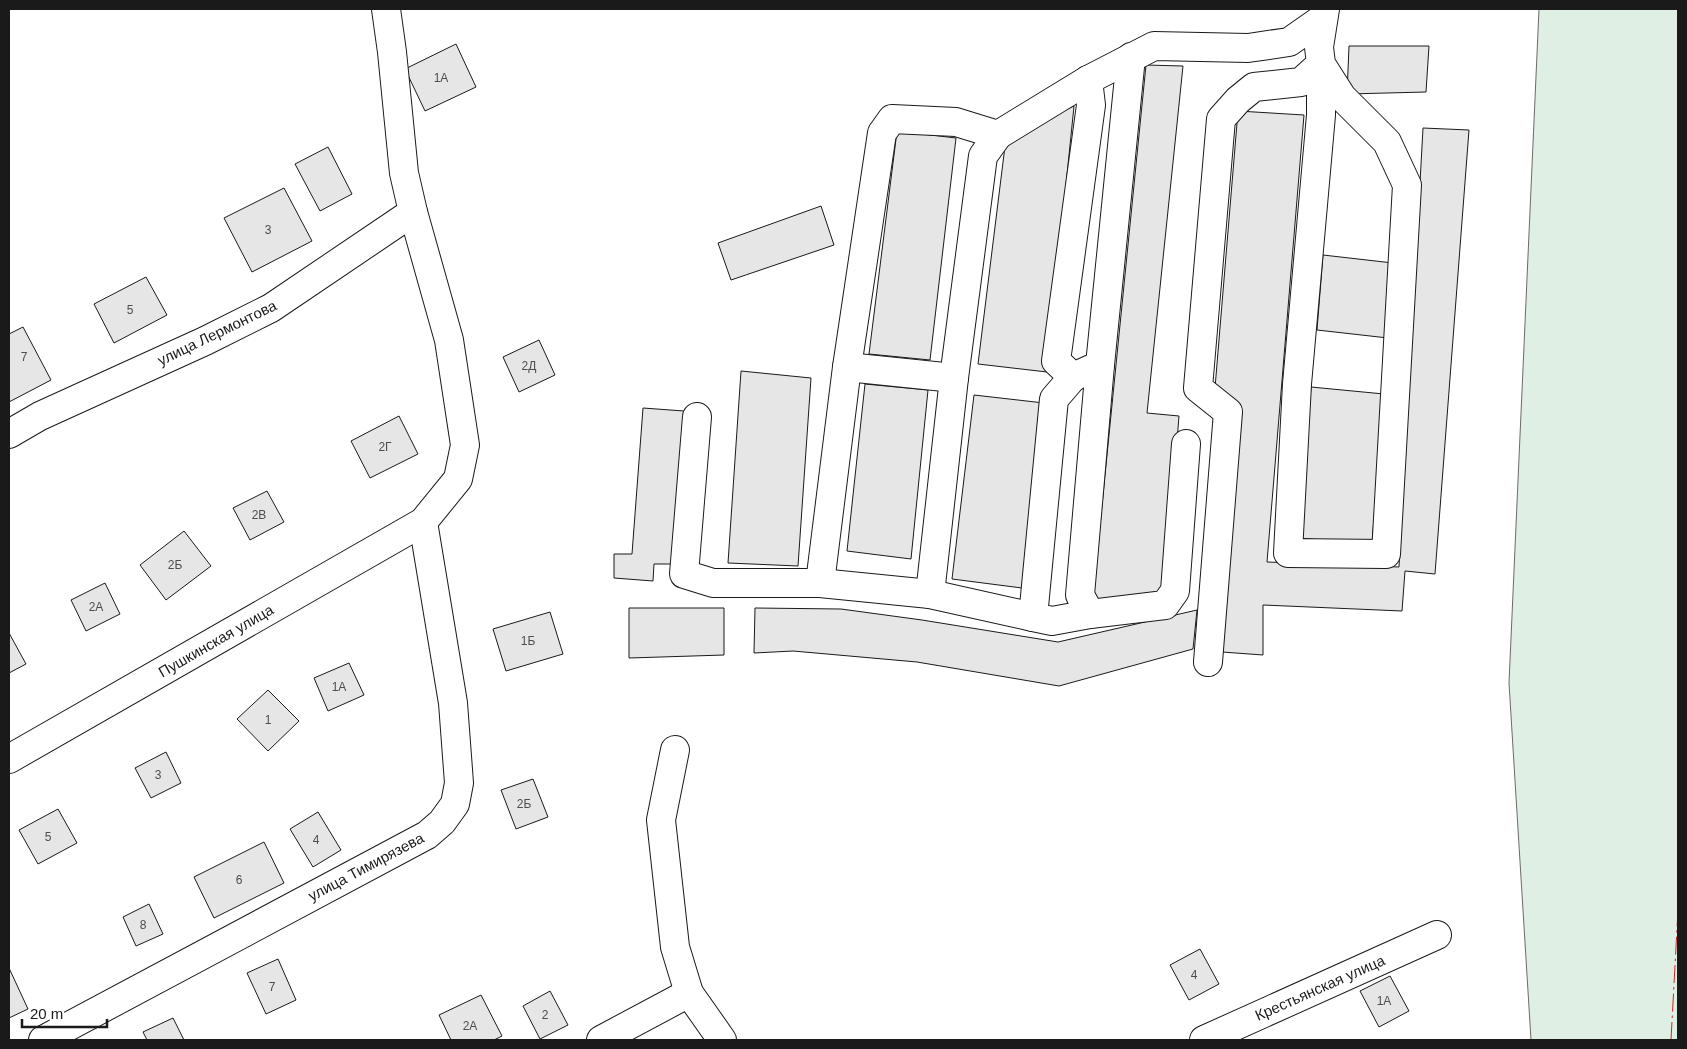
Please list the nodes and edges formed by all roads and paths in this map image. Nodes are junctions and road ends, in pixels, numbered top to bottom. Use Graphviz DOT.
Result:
graph roads {
  1 [pos="386,9"];
  2 [pos="1323,14"];
  3 [pos="1130,57"];
  4 [pos="1321,64"];
  5 [pos="1088,80"];
  6 [pos="998,135"];
  7 [pos="413,212"];
  8 [pos="1100,365"];
  9 [pos="847,367"];
  10 [pos="954,378"];
  11 [pos="1072,378"];
  12 [pos="697,417"];
  13 [pos="9,434"];
  14 [pos="1186,444"];
  15 [pos="423,522"];
  16 [pos="820,583"];
  17 [pos="930,594"];
  18 [pos="1090,614"];
  19 [pos="1033,617"];
  20 [pos="1208,662"];
  21 [pos="675,750"];
  22 [pos="9,759"];
  23 [pos="1437,935"];
  24 [pos="689,993"];
  25 [pos="43,1040"];
  26 [pos="601,1040"];
  27 [pos="722,1040"];
  28 [pos="1204,1040"];
  1 -- 7 [label="street"];
  2 -- 3 [label="street"];
  2 -- 4 [label="street"];
  3 -- 5 [label="street"];
  3 -- 8 [label="street"];
  4 -- 4 [label="street"];
  4 -- 20 [label="street"];
  5 -- 6 [label="street"];
  5 -- 11 [label="street"];
  6 -- 9 [label="street"];
  6 -- 10 [label="street"];
  7 -- 13 [label="street, улица Лермонтова"];
  7 -- 15 [label="street"];
  8 -- 11 [label="street"];
  8 -- 18 [label="street"];
  9 -- 10 [label="street"];
  9 -- 16 [label="street"];
  10 -- 17 [label="street"];
  11 -- 19 [label="street"];
  12 -- 16 [label="street"];
  14 -- 18 [label="street"];
  15 -- 22 [label="street, Пушкинская улица"];
  15 -- 25 [label="street, улица Тимирязева"];
  16 -- 17 [label="street"];
  17 -- 19 [label="street"];
  18 -- 19 [label="street"];
  21 -- 24 [label="street"];
  23 -- 28 [label="street, Крестьянская улица"];
  24 -- 26 [label="street"];
  24 -- 27 [label="street"];
}
